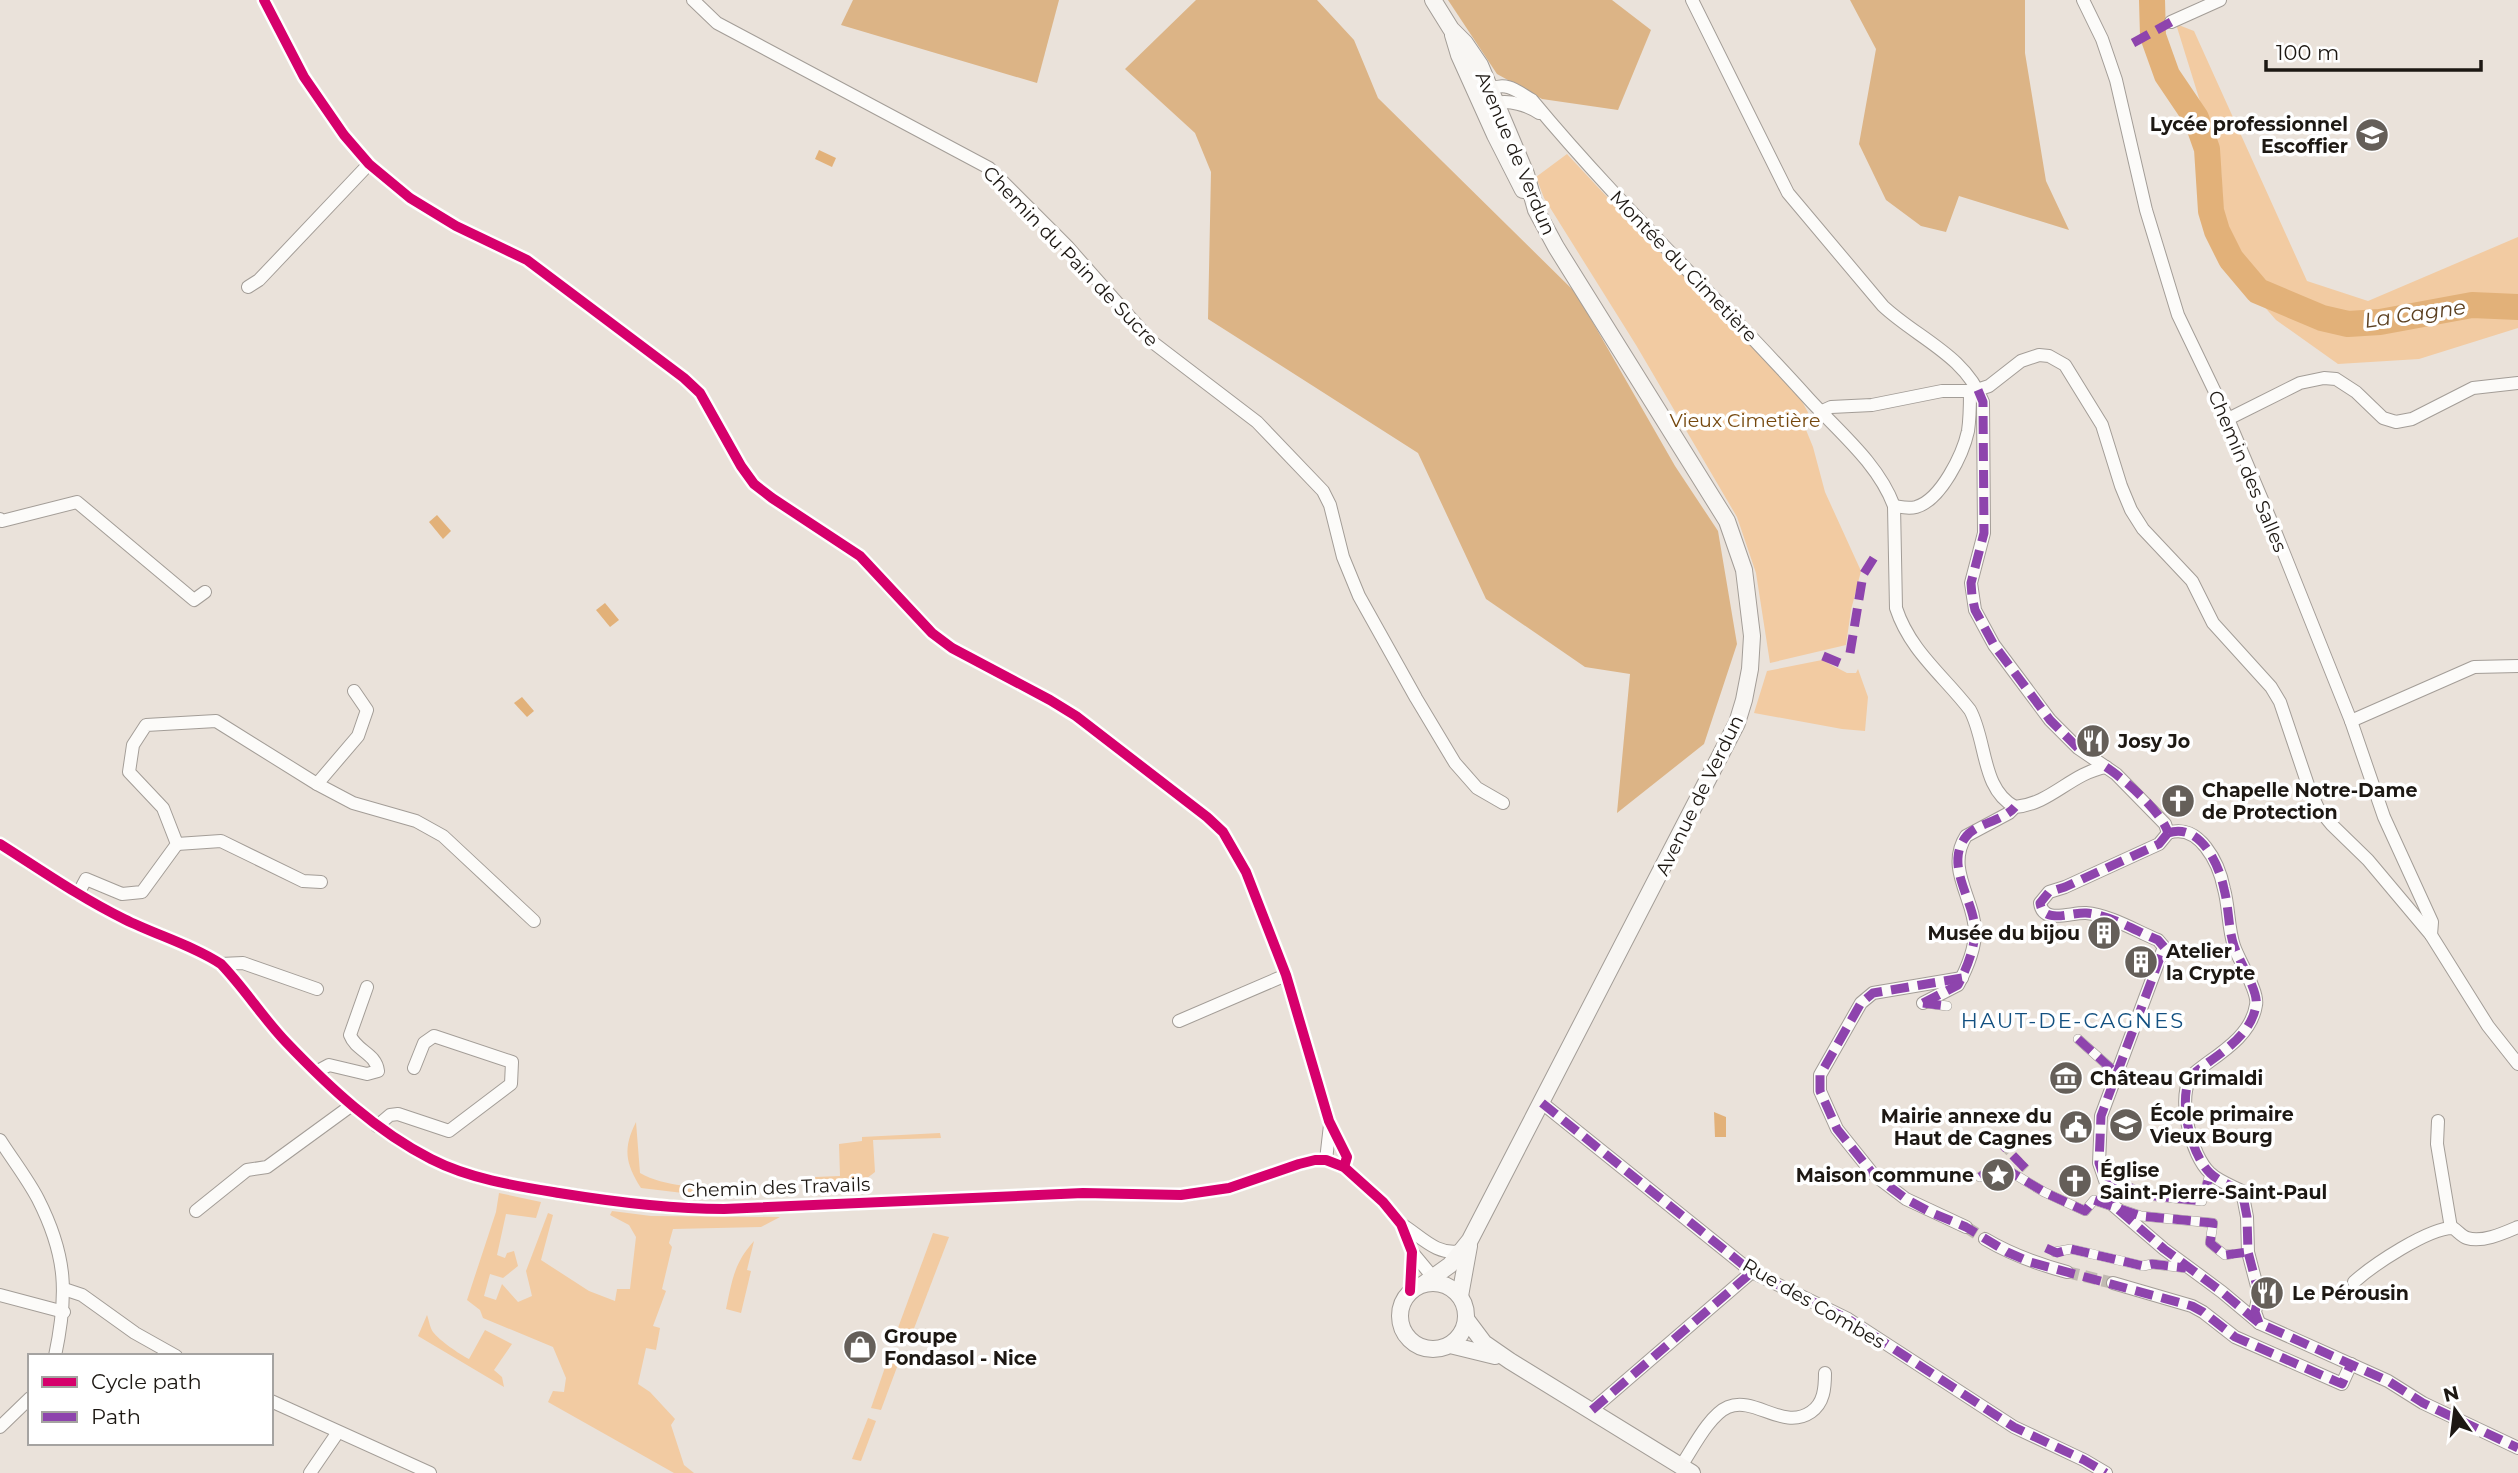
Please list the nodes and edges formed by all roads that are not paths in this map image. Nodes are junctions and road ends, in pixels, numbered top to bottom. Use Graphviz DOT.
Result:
graph roads {
  1 [pos="264,0"];
  2 [pos="693,0"];
  3 [pos="1433,0"];
  4 [pos="1692,0"];
  5 [pos="2083,0"];
  6 [pos="2220,0"];
  7 [pos="2171,22"];
  8 [pos="1462,49"];
  9 [pos="1493,96"];
  10 [pos="1495,135"];
  11 [pos="369,164"];
  12 [pos="1536,210"];
  13 [pos="248,287"];
  14 [pos="2518,383"];
  15 [pos="1974,391"];
  16 [pos="1820,412"];
  17 [pos="2228,419"];
  18 [pos="1894,506"];
  19 [pos="0,519"];
  20 [pos="205,592"];
  21 [pos="2518,666"];
  22 [pos="355,691"];
  23 [pos="2351,721"];
  24 [pos="2078,748"];
  25 [pos="2106,767"];
  26 [pos="2077,776"];
  27 [pos="317,784"];
  28 [pos="1503,803"];
  29 [pos="2015,807"];
  30 [pos="2168,833"];
  31 [pos="0,844"];
  32 [pos="177,844"];
  33 [pos="321,882"];
  34 [pos="78,894"];
  35 [pos="534,921"];
  36 [pos="2431,935"];
  37 [pos="221,964"];
  38 [pos="1286,975"];
  39 [pos="1962,978"];
  40 [pos="366,987"];
  41 [pos="317,989"];
  42 [pos="1923,1003"];
  43 [pos="1947,1006"];
  44 [pos="1179,1021"];
  45 [pos="2078,1039"];
  46 [pos="2518,1063"];
  47 [pos="414,1068"];
  48 [pos="2117,1069"];
  49 [pos="316,1072"];
  50 [pos="1542,1103"];
  51 [pos="352,1105"];
  52 [pos="1329,1121"];
  53 [pos="2438,1121"];
  54 [pos="377,1125"];
  55 [pos="0,1140"];
  56 [pos="1326,1160"];
  57 [pos="1344,1167"];
  58 [pos="2102,1174"];
  59 [pos="2210,1174"];
  60 [pos="1980,1177"];
  61 [pos="2114,1206"];
  62 [pos="197,1211"];
  63 [pos="1401,1224"];
  64 [pos="1966,1227"];
  65 [pos="2518,1227"];
  66 [pos="2451,1228"];
  67 [pos="1985,1239"];
  68 [pos="1466,1246"];
  69 [pos="1412,1252"];
  70 [pos="2056,1253"];
  71 [pos="2231,1254"];
  72 [pos="2186,1268"];
  73 [pos="1752,1272"];
  74 [pos="2067,1272"];
  75 [pos="2354,1282"];
  76 [pos="2113,1283"];
  77 [pos="1427,1284"];
  78 [pos="64,1289"];
  79 [pos="0,1295"];
  80 [pos="1460,1296"];
  81 [pos="64,1312"];
  82 [pos="1466,1319"];
  83 [pos="2259,1323"];
  84 [pos="1450,1345"];
  85 [pos="55,1354"];
  86 [pos="172,1354"];
  87 [pos="1510,1361"];
  88 [pos="2351,1364"];
  89 [pos="1825,1373"];
  90 [pos="28,1400"];
  91 [pos="273,1402"];
  92 [pos="1592,1410"];
  93 [pos="0,1427"];
  94 [pos="338,1432"];
  95 [pos="2518,1448"];
  96 [pos="1687,1470"];
  97 [pos="310,1473"];
  98 [pos="430,1473"];
  99 [pos="2106,1473"];
  1 -- 11 [label="street"];
  2 -- 28 [label="street, Chemin du Pain de Sucre"];
  3 -- 8 [label="main road"];
  4 -- 15 [label="street"];
  5 -- 17 [label="street, Chemin des Salles"];
  6 -- 7 [label="street"];
  8 -- 9 [label="main road, Avenue de Verdun"];
  8 -- 10 [label="main road"];
  9 -- 10 [label="street"];
  9 -- 12 [label="main road, Avenue de Verdun"];
  9 -- 16 [label="street, Montée du Cimetière"];
  10 -- 12 [label="main road"];
  11 -- 13 [label="street"];
  11 -- 38 [label="street"];
  12 -- 50 [label="main road, Avenue de Verdun"];
  14 -- 17 [label="street"];
  15 -- 16 [label="street"];
  15 -- 18 [label="street"];
  15 -- 24 [label="street"];
  15 -- 36 [label="street"];
  16 -- 18 [label="street, Montée du Cimetière"];
  17 -- 23 [label="street, Chemin des Salles"];
  18 -- 29 [label="street"];
  19 -- 20 [label="street"];
  21 -- 23 [label="street"];
  22 -- 27 [label="street"];
  23 -- 36 [label="street, Chemin des Salles"];
  24 -- 25 [label="street"];
  24 -- 26 [label="street"];
  25 -- 26 [label="street"];
  25 -- 30 [label="street"];
  26 -- 29 [label="street"];
  27 -- 32 [label="street"];
  27 -- 35 [label="street"];
  29 -- 39 [label="street"];
  30 -- 48 [label="street"];
  30 -- 59 [label="street"];
  31 -- 34 [label="street, Chemin des Travails"];
  32 -- 33 [label="street"];
  32 -- 34 [label="street"];
  34 -- 37 [label="street, Chemin des Travails"];
  36 -- 46 [label="street"];
  37 -- 41 [label="street, Chemin des Travails"];
  37 -- 49 [label="street, Chemin des Travails"];
  38 -- 44 [label="street"];
  38 -- 52 [label="street"];
  39 -- 42 [label="street"];
  39 -- 64 [label="street"];
  40 -- 49 [label="street"];
  42 -- 43 [label="street"];
  45 -- 48 [label="street"];
  47 -- 54 [label="street"];
  48 -- 58 [label="street"];
  49 -- 51 [label="street, Chemin des Travails"];
  50 -- 68 [label="main road, Avenue de Verdun"];
  50 -- 73 [label="street, Rue des Combes"];
  51 -- 54 [label="street, Chemin des Travails"];
  51 -- 62 [label="street"];
  52 -- 56 [label="street"];
  52 -- 57 [label="street"];
  53 -- 66 [label="street"];
  54 -- 56 [label="street, Chemin des Travails"];
  55 -- 78 [label="street"];
  56 -- 57 [label="street"];
  57 -- 63 [label="street"];
  58 -- 59 [label="street"];
  58 -- 61 [label="street"];
  59 -- 83 [label="street"];
  60 -- 61 [label="street"];
  61 -- 71 [label="street"];
  61 -- 72 [label="street"];
  63 -- 68 [label="street"];
  63 -- 69 [label="street"];
  65 -- 66 [label="street"];
  66 -- 75 [label="street"];
  67 -- 74 [label="street"];
  68 -- 77 [label="main road, Avenue de Verdun"];
  68 -- 80 [label="main road, Avenue de Verdun"];
  69 -- 77 [label="street"];
  69 -- 77 [label="street"];
  70 -- 72 [label="street"];
  72 -- 83 [label="street"];
  73 -- 92 [label="street"];
  73 -- 99 [label="street, Rue des Combes"];
  76 -- 88 [label="street"];
  77 -- 80 [label="main road"];
  77 -- 84 [label="main road"];
  78 -- 81 [label="street"];
  78 -- 86 [label="street"];
  79 -- 81 [label="street"];
  80 -- 82 [label="main road"];
  81 -- 85 [label="street"];
  82 -- 84 [label="main road"];
  82 -- 87 [label="main road"];
  83 -- 88 [label="street"];
  84 -- 87 [label="main road"];
  87 -- 92 [label="main road"];
  88 -- 95 [label="street"];
  89 -- 96 [label="street"];
  90 -- 93 [label="street"];
  91 -- 94 [label="street"];
  92 -- 96 [label="main road"];
  94 -- 97 [label="street"];
  94 -- 98 [label="street"];
}
